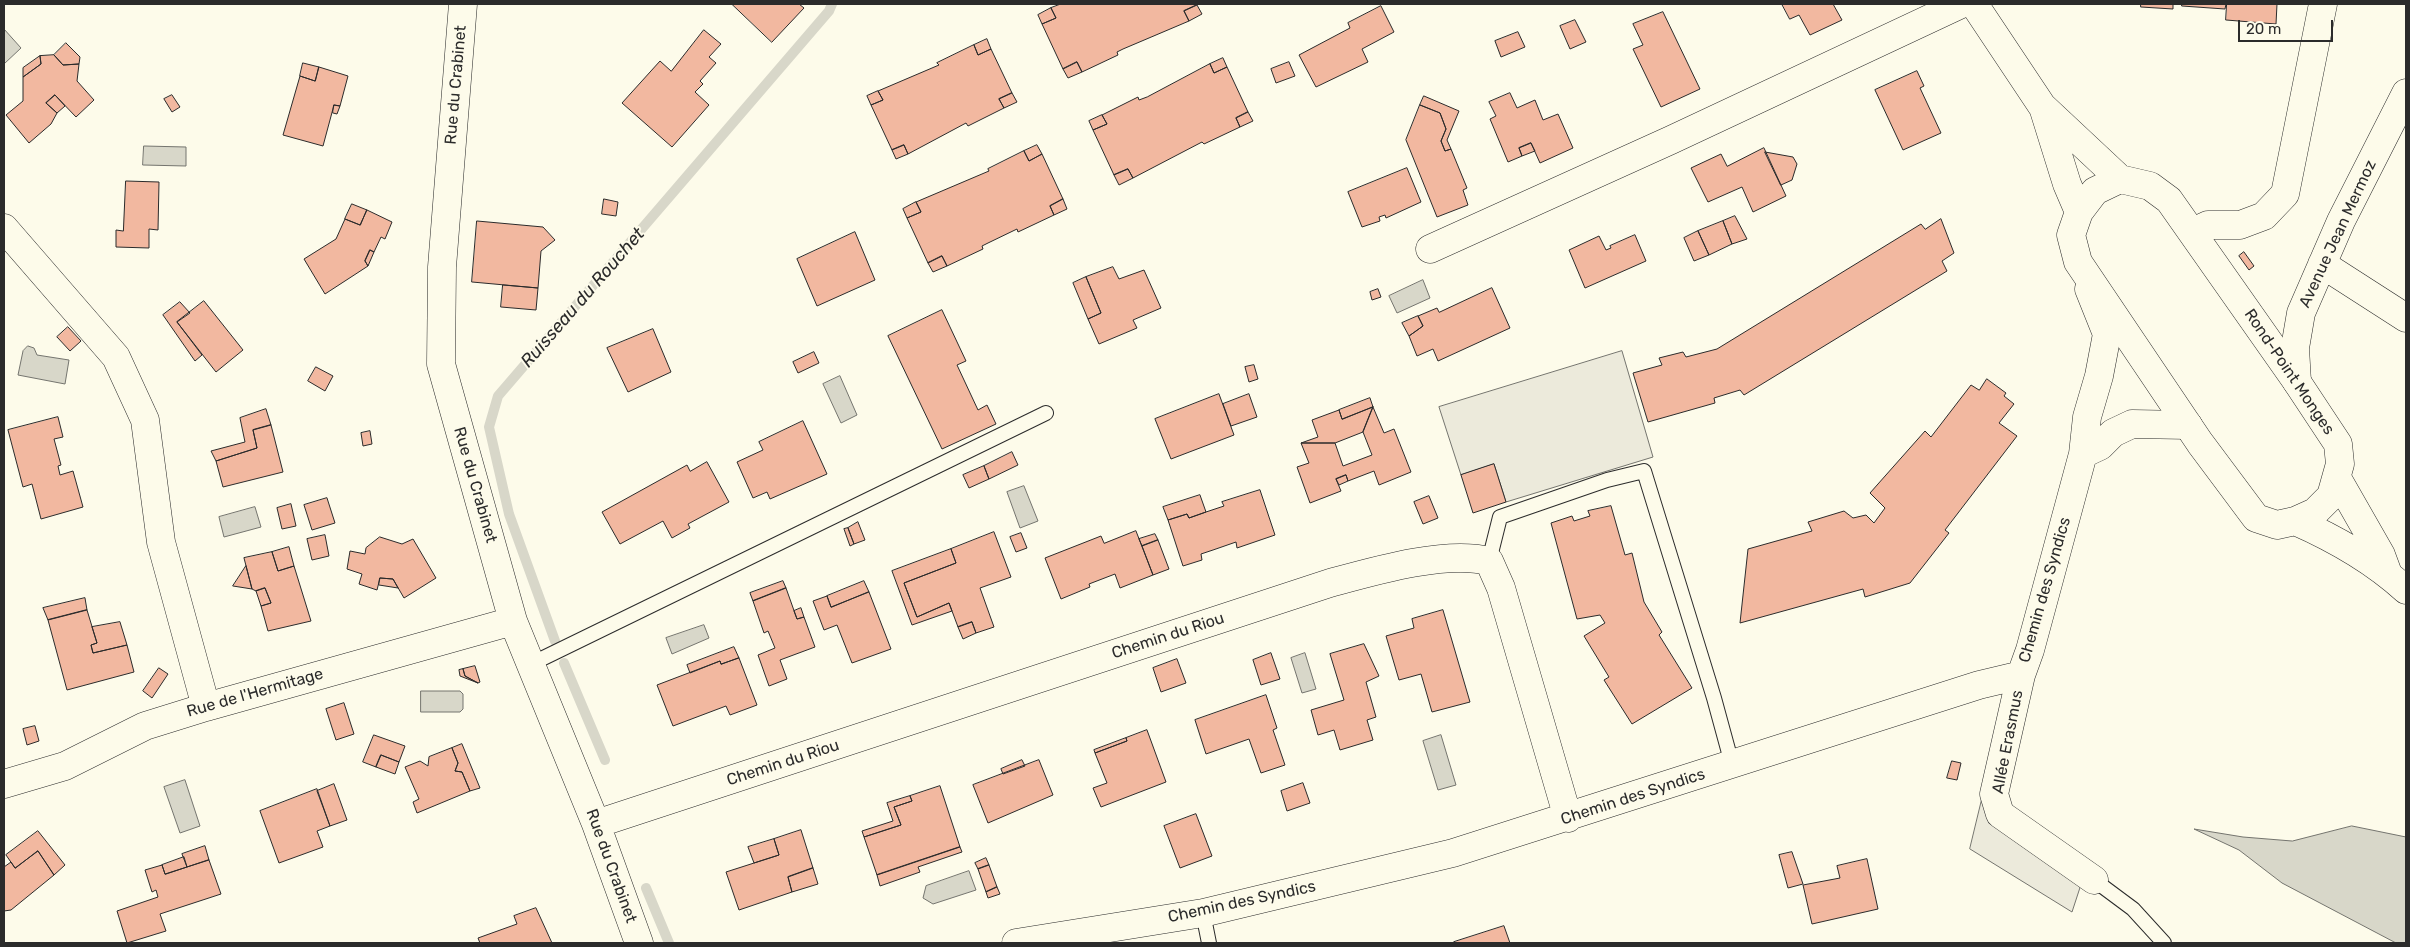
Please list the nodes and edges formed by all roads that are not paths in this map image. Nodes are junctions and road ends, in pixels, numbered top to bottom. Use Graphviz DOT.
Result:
graph roads {
  1 [pos="463,4"];
  2 [pos="1961,4"];
  3 [pos="1974,4"];
  4 [pos="2323,4"];
  5 [pos="2406,94"];
  6 [pos="2042,106"];
  7 [pos="2120,179"];
  8 [pos="2080,212"];
  9 [pos="4,228"];
  10 [pos="2193,232"];
  11 [pos="1430,249"];
  12 [pos="2078,262"];
  13 [pos="2322,264"];
  14 [pos="2406,318"];
  15 [pos="2298,382"];
  16 [pos="1046,413"];
  17 [pos="2188,425"];
  18 [pos="2083,454"];
  19 [pos="2337,478"];
  20 [pos="2295,521"];
  21 [pos="1489,561"];
  22 [pos="2397,582"];
  23 [pos="513,621"];
  24 [pos="531,664"];
  25 [pos="2021,674"];
  26 [pos="206,707"];
  27 [pos="1732,764"];
  28 [pos="4,784"];
  29 [pos="1568,818"];
  30 [pos="596,824"];
  31 [pos="2094,880"];
  32 [pos="1203,913"];
  33 [pos="639,943"];
  34 [pos="1016,943"];
  35 [pos="1209,943"];
  36 [pos="2164,943"];
  1 -- 23 [label="street, Rue du Crabinet"];
  2 -- 11 [label="street"];
  3 -- 6 [label="street"];
  4 -- 10 [label="street"];
  5 -- 13 [label="street, Avenue Jean Mermoz"];
  6 -- 7 [label="street"];
  6 -- 8 [label="street"];
  7 -- 8 [label="street, Rond-Point Monges"];
  7 -- 10 [label="street, Rond-Point Monges"];
  8 -- 12 [label="street, Rond-Point Monges"];
  9 -- 26 [label="street"];
  10 -- 15 [label="street, Rond-Point Monges"];
  12 -- 17 [label="street, Rond-Point Monges"];
  12 -- 18 [label="street, Chemin des Syndics"];
  13 -- 14 [label="street"];
  13 -- 15 [label="street, Avenue Jean Mermoz"];
  15 -- 19 [label="street, Rond-Point Monges"];
  16 -- 24 [label="lane"];
  17 -- 18 [label="street"];
  17 -- 20 [label="street, Rond-Point Monges"];
  18 -- 25 [label="street, Chemin des Syndics"];
  19 -- 20 [label="street, Rond-Point Monges"];
  19 -- 22 [label="street"];
  20 -- 22 [label="street"];
  21 -- 27 [label="lane"];
  21 -- 29 [label="street"];
  21 -- 30 [label="street, Chemin du Riou"];
  23 -- 24 [label="street, Rue du Crabinet"];
  23 -- 26 [label="street, Rue de l'Hermitage"];
  24 -- 30 [label="street, Rue du Crabinet"];
  25 -- 27 [label="street, Chemin des Syndics"];
  25 -- 31 [label="street, Allée Erasmus"];
  26 -- 28 [label="street, Rue de l'Hermitage"];
  27 -- 29 [label="street, Chemin des Syndics"];
  29 -- 32 [label="street, Chemin des Syndics"];
  30 -- 33 [label="street, Rue du Crabinet"];
  31 -- 36 [label="lane"];
  32 -- 34 [label="street, Chemin des Syndics"];
  32 -- 35 [label="lane"];
}
